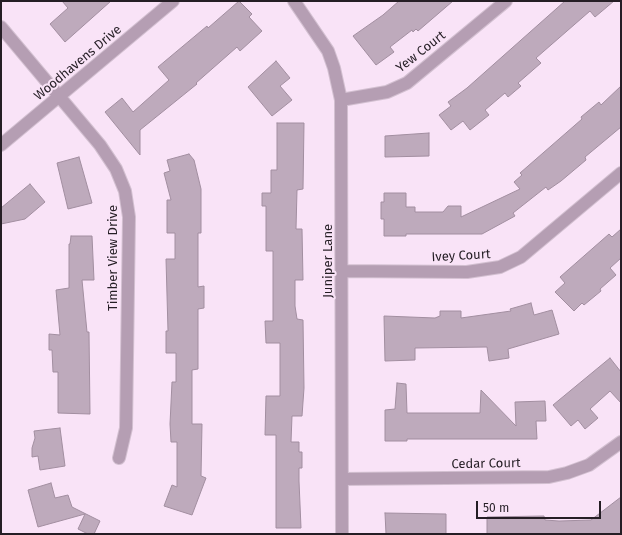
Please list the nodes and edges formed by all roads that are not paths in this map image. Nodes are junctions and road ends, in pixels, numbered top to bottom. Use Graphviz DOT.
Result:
graph roads {
  1 [pos="173,1"];
  2 [pos="294,1"];
  3 [pos="506,1"];
  4 [pos="1,27"];
  5 [pos="60,96"];
  6 [pos="341,100"];
  7 [pos="1,145"];
  8 [pos="621,173"];
  9 [pos="342,272"];
  10 [pos="621,442"];
  11 [pos="119,458"];
  12 [pos="342,479"];
  13 [pos="342,534"];
  1 -- 5 [label="street, Woodhavens Drive"];
  2 -- 6 [label="street, Juniper Lane"];
  3 -- 6 [label="street, Yew Court"];
  4 -- 5 [label="street, Timber View Drive"];
  5 -- 7 [label="street, Woodhavens Drive"];
  5 -- 11 [label="street, Timber View Drive"];
  6 -- 9 [label="street, Juniper Lane"];
  8 -- 9 [label="street, Ivey Court"];
  9 -- 12 [label="street, Juniper Lane"];
  10 -- 12 [label="street, Cedar Court"];
  12 -- 13 [label="street, Juniper Lane"];
}
